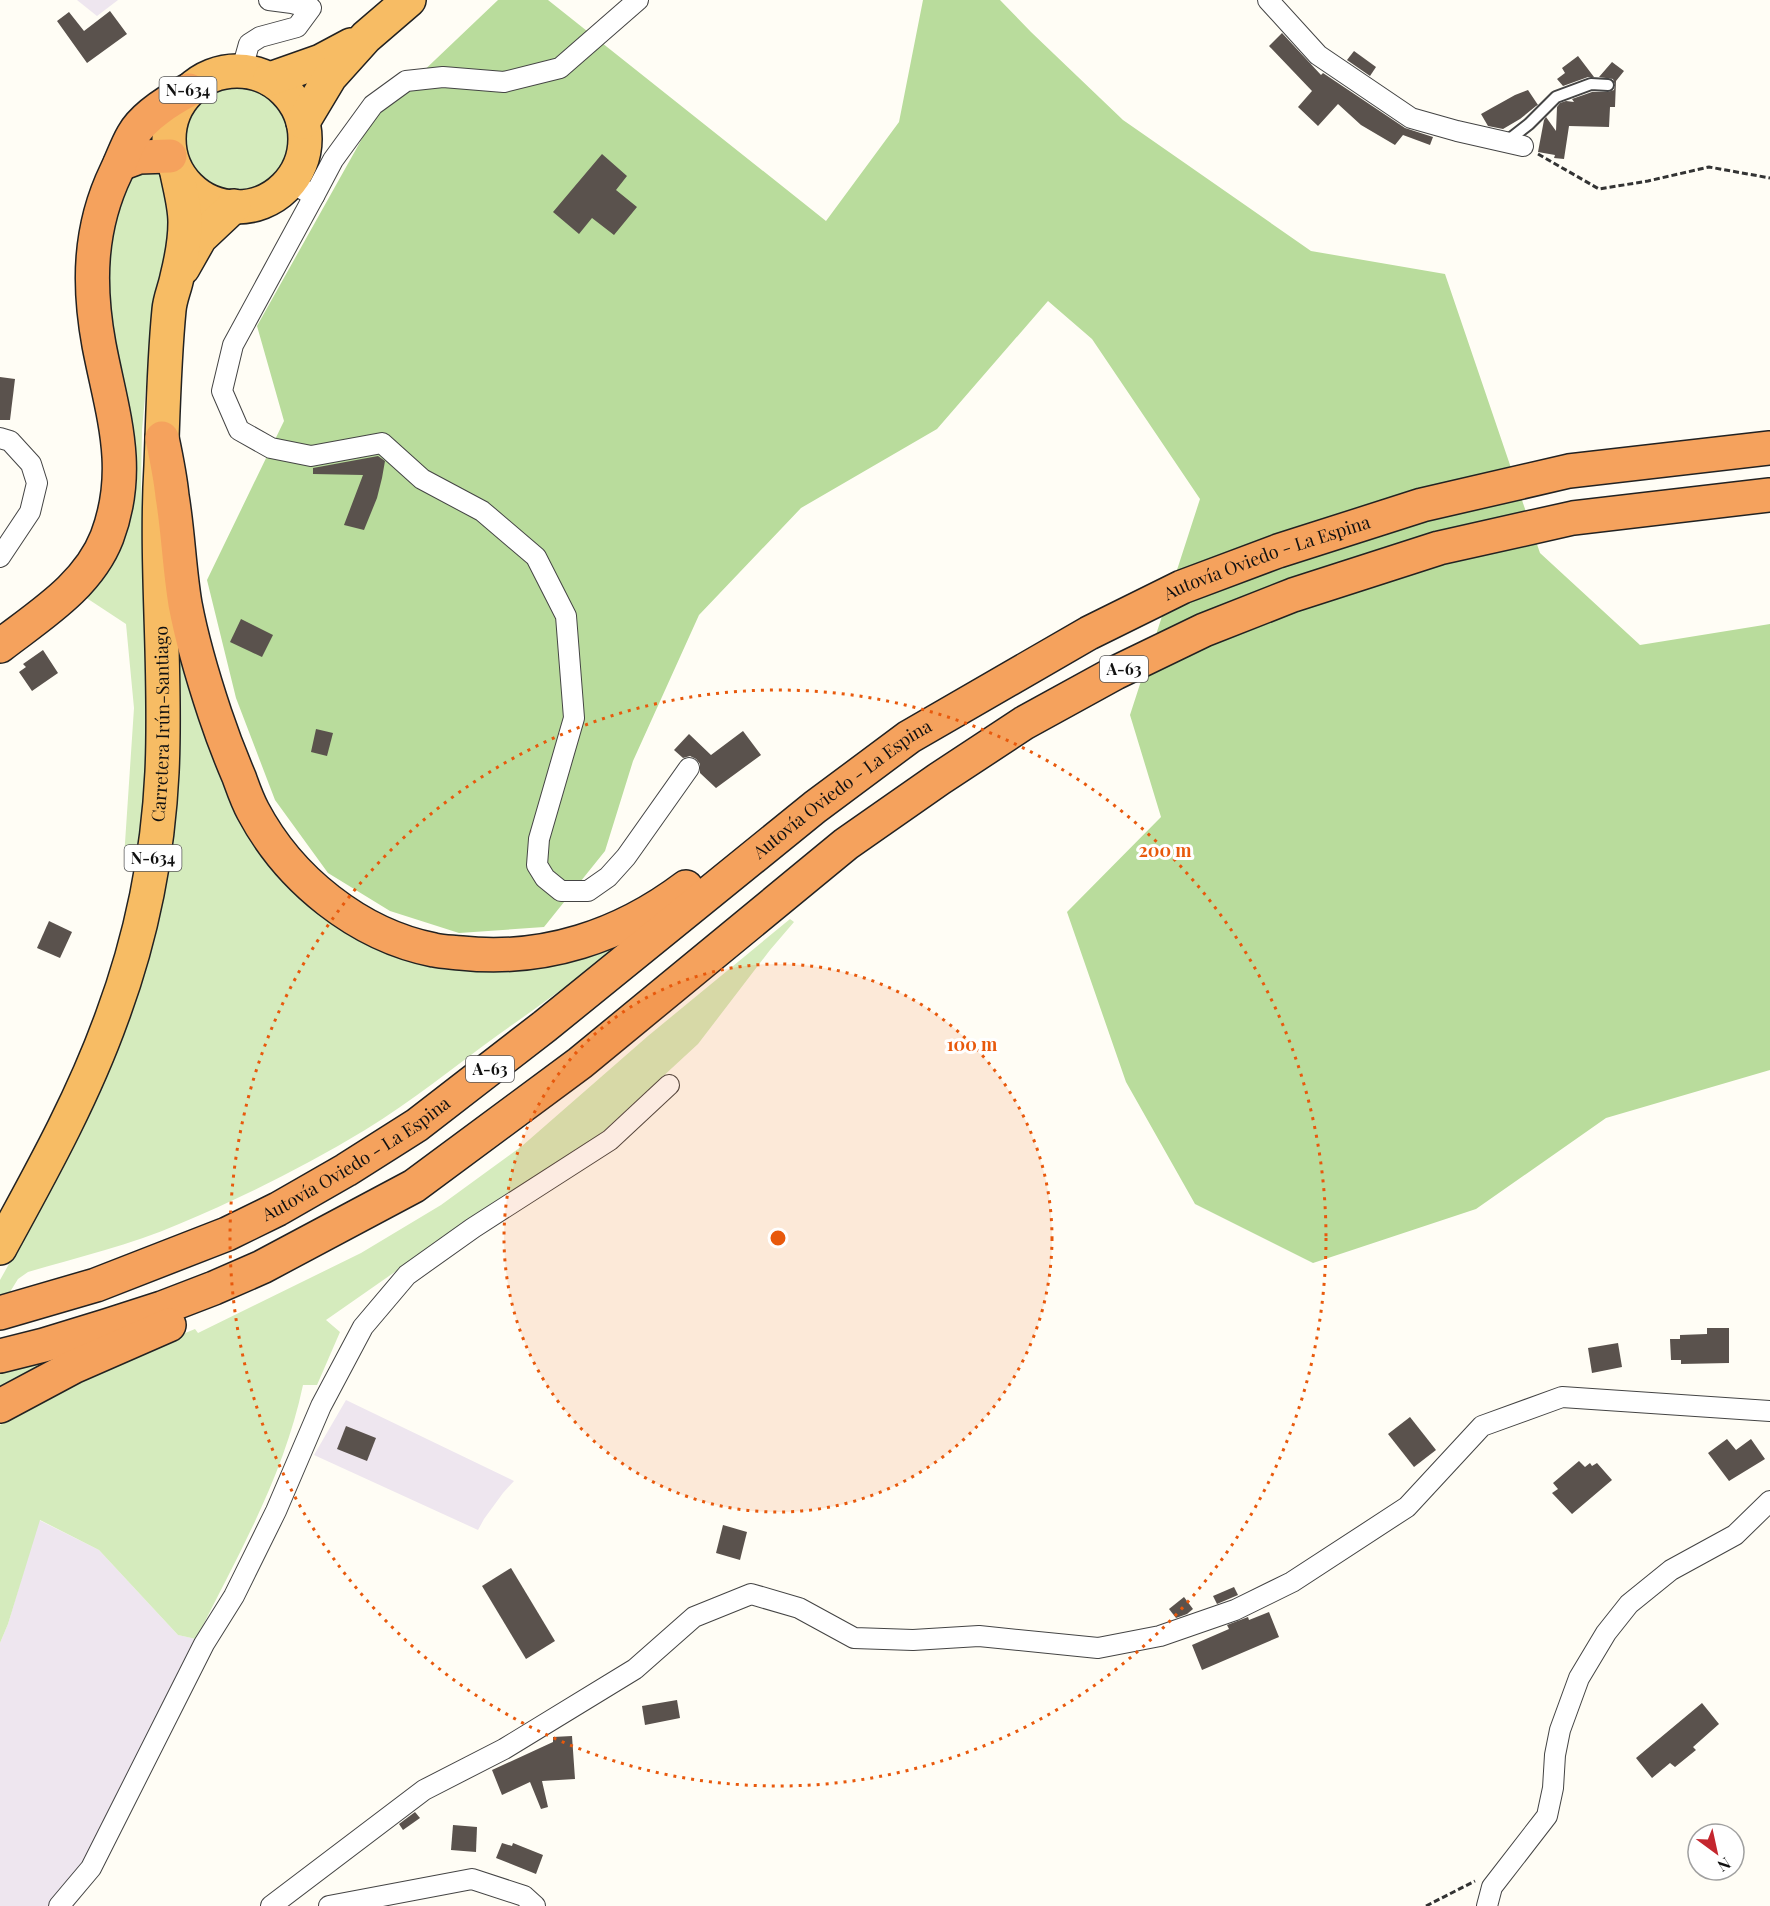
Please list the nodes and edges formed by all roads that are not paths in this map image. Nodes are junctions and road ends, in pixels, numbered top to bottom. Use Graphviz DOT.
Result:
graph roads {
  1 [pos="269,0"];
  2 [pos="409,0"];
  3 [pos="638,0"];
  4 [pos="1268,0"];
  5 [pos="366,37"];
  6 [pos="256,74"];
  7 [pos="1608,86"];
  8 [pos="189,90"];
  9 [pos="303,122"];
  10 [pos="1514,144"];
  11 [pos="120,164"];
  12 [pos="173,164"];
  13 [pos="303,190"];
  14 [pos="234,206"];
  15 [pos="178,277"];
  16 [pos="0,438"];
  17 [pos="162,438"];
  18 [pos="1770,448"];
  19 [pos="1770,495"];
  20 [pos="0,557"];
  21 [pos="0,646"];
  22 [pos="909,737"];
  23 [pos="689,768"];
  24 [pos="580,1063"];
  25 [pos="669,1084"];
  26 [pos="0,1248"];
  27 [pos="8,1311"];
  28 [pos="0,1356"];
  29 [pos="0,1406"];
  30 [pos="1770,1411"];
  31 [pos="1770,1501"];
  32 [pos="59,1906"];
  33 [pos="271,1906"];
  34 [pos="329,1906"];
  35 [pos="535,1906"];
  36 [pos="1487,1906"];
  1 -- 6 [label="street"];
  2 -- 5 [label="highway, N-634"];
  3 -- 13 [label="street"];
  4 -- 10 [label="street"];
  5 -- 6 [label="highway, N-634"];
  5 -- 9 [label="highway, N-634"];
  6 -- 8 [label="highway, N-634"];
  6 -- 9 [label="highway"];
  7 -- 10 [label="lane"];
  8 -- 11 [label="highway"];
  8 -- 12 [label="highway, N-634"];
  9 -- 13 [label="highway"];
  11 -- 12 [label="highway"];
  11 -- 21 [label="highway"];
  12 -- 14 [label="highway"];
  12 -- 15 [label="highway, Carretera Irún-Santiago / N-634"];
  13 -- 14 [label="highway"];
  13 -- 23 [label="street"];
  14 -- 15 [label="highway, Carretera Irún-Santiago / N-634"];
  15 -- 17 [label="highway, Carretera Irún-Santiago / N-634"];
  16 -- 20 [label="street"];
  17 -- 22 [label="highway"];
  17 -- 26 [label="highway, Carretera Irún-Santiago / N-634"];
  18 -- 22 [label="highway, Autovía Oviedo - La Espina / A-63"];
  19 -- 24 [label="highway, A-63"];
  22 -- 27 [label="highway, Autovía Oviedo - La Espina / A-63"];
  24 -- 28 [label="highway, A-63"];
  24 -- 29 [label="highway"];
  25 -- 32 [label="street"];
  30 -- 33 [label="street"];
  31 -- 36 [label="street"];
  34 -- 35 [label="street"];
}
